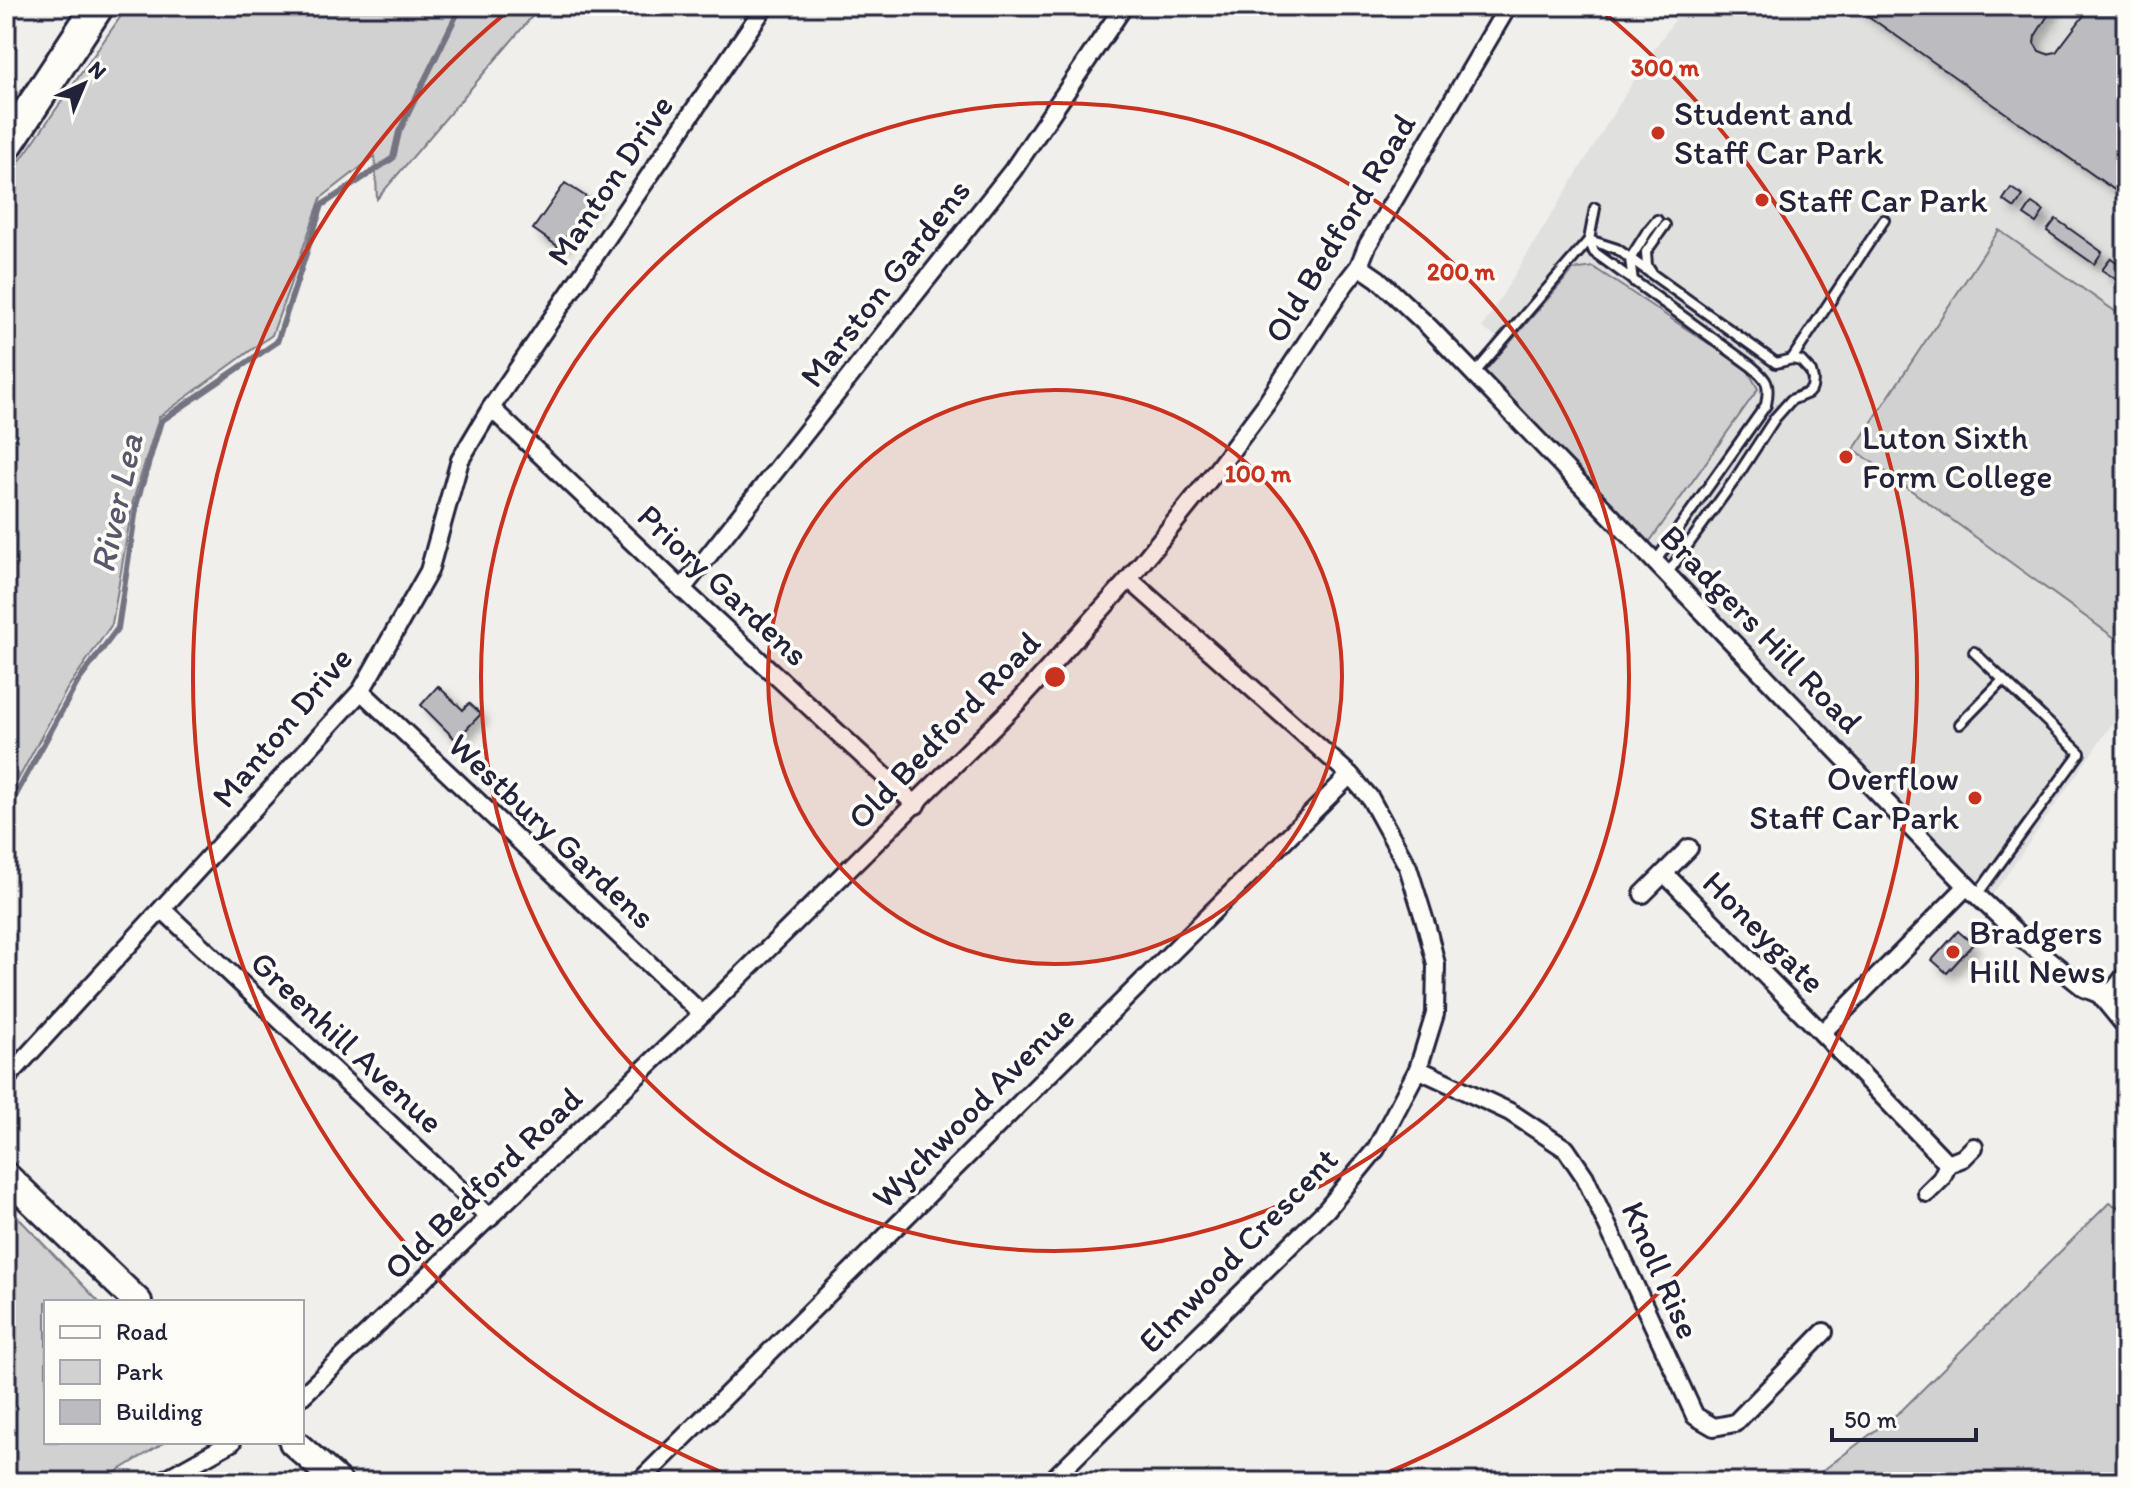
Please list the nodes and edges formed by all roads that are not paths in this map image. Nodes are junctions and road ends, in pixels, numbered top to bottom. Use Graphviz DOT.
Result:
graph roads {
  1 [pos="98,6"];
  2 [pos="765,6"];
  3 [pos="1124,6"];
  4 [pos="1508,6"];
  5 [pos="6,146"];
  6 [pos="1595,208"];
  7 [pos="1884,220"];
  8 [pos="1589,240"];
  9 [pos="1630,259"];
  10 [pos="1359,266"];
  11 [pos="1654,276"];
  12 [pos="1633,282"];
  13 [pos="1792,359"];
  14 [pos="1474,374"];
  15 [pos="491,408"];
  16 [pos="1661,568"];
  17 [pos="1129,579"];
  18 [pos="682,589"];
  19 [pos="1974,652"];
  20 [pos="2003,680"];
  21 [pos="361,691"];
  22 [pos="1960,724"];
  23 [pos="1350,775"];
  24 [pos="916,805"];
  25 [pos="1689,848"];
  26 [pos="1664,873"];
  27 [pos="1972,891"];
  28 [pos="1643,894"];
  29 [pos="162,909"];
  30 [pos="2126,974"];
  31 [pos="2099,994"];
  32 [pos="702,1014"];
  33 [pos="2126,1024"];
  34 [pos="1822,1033"];
  35 [pos="1418,1069"];
  36 [pos="6,1079"];
  37 [pos="1974,1147"];
  38 [pos="1948,1164"];
  39 [pos="6,1176"];
  40 [pos="1927,1193"];
  41 [pos="490,1218"];
  42 [pos="136,1300"];
  43 [pos="1824,1332"];
  44 [pos="304,1394"];
  45 [pos="228,1444"];
  46 [pos="295,1444"];
  47 [pos="160,1482"];
  48 [pos="338,1482"];
  49 [pos="639,1482"];
  50 [pos="1050,1482"];
  1 -- 5 [label="highway"];
  2 -- 15 [label="street, Manton Drive"];
  3 -- 18 [label="street, Marston Gardens"];
  4 -- 10 [label="street, Old Bedford Road"];
  6 -- 8 [label="lane"];
  7 -- 13 [label="lane"];
  8 -- 9 [label="lane"];
  8 -- 12 [label="lane"];
  8 -- 14 [label="lane"];
  9 -- 11 [label="lane"];
  9 -- 11 [label="lane"];
  9 -- 12 [label="lane"];
  10 -- 14 [label="street, Bradgers Hill Road"];
  10 -- 17 [label="street, Old Bedford Road"];
  11 -- 13 [label="lane"];
  12 -- 16 [label="lane"];
  13 -- 16 [label="lane"];
  14 -- 16 [label="street, Bradgers Hill Road"];
  15 -- 18 [label="street, Priory Gardens"];
  15 -- 21 [label="street, Manton Drive"];
  16 -- 27 [label="street, Bradgers Hill Road"];
  17 -- 23 [label="street, Elmwood Crescent"];
  17 -- 24 [label="street, Old Bedford Road"];
  18 -- 24 [label="street, Priory Gardens"];
  19 -- 20 [label="lane"];
  20 -- 22 [label="lane"];
  20 -- 27 [label="lane"];
  21 -- 29 [label="street, Manton Drive"];
  21 -- 32 [label="street, Westbury Gardens"];
  23 -- 35 [label="street, Elmwood Crescent"];
  23 -- 49 [label="street, Wychwood Avenue"];
  24 -- 32 [label="street, Old Bedford Road"];
  25 -- 26 [label="street"];
  26 -- 28 [label="street"];
  26 -- 34 [label="street, Honeygate"];
  27 -- 31 [label="street, Bradgers Hill Road"];
  27 -- 34 [label="street, Honeygate"];
  29 -- 36 [label="street, Manton Drive"];
  29 -- 41 [label="street, Greenhill Avenue"];
  30 -- 31 [label="street"];
  31 -- 33 [label="street, Bradgers Hill Road"];
  32 -- 41 [label="street, Old Bedford Road"];
  34 -- 38 [label="street, Honeygate"];
  35 -- 43 [label="street, Knoll Rise"];
  35 -- 50 [label="street, Elmwood Crescent"];
  37 -- 38 [label="street"];
  38 -- 40 [label="street"];
  39 -- 42 [label="main road"];
  41 -- 44 [label="street, Old Bedford Road"];
  45 -- 47 [label="street"];
  46 -- 48 [label="main road"];
}
